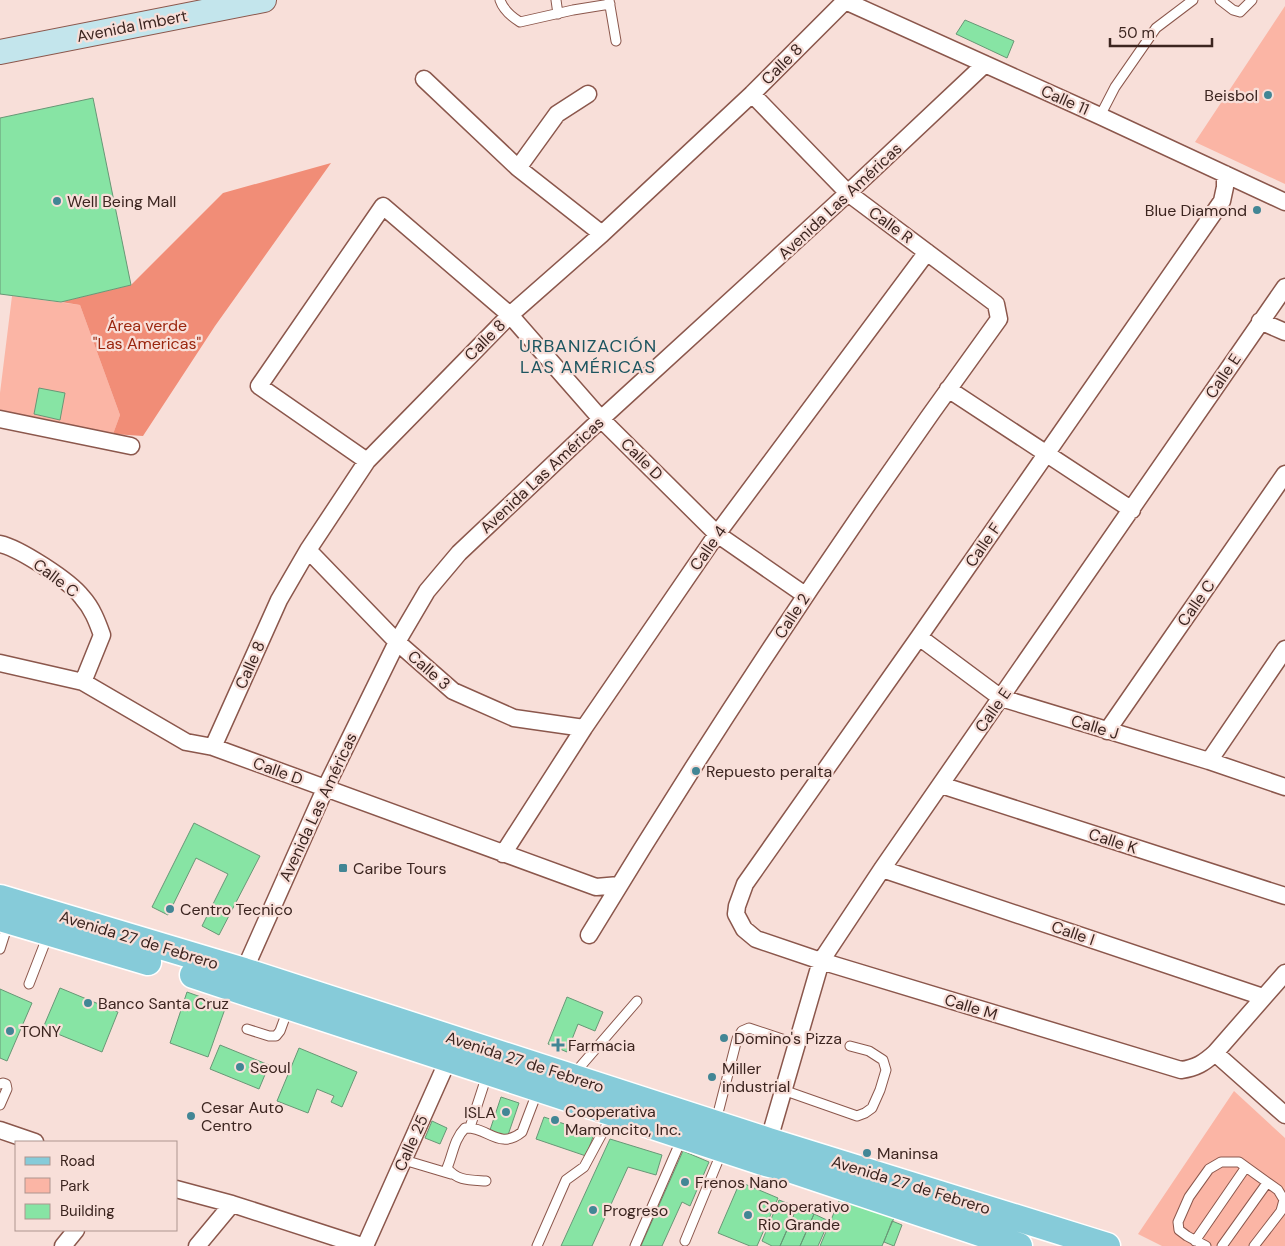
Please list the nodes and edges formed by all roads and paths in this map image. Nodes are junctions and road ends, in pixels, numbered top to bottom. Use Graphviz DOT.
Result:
graph roads {
  1 [pos="264,0"];
  2 [pos="500,0"];
  3 [pos="556,0"];
  4 [pos="1193,0"];
  5 [pos="1220,0"];
  6 [pos="1252,0"];
  7 [pos="844,1"];
  8 [pos="610,2"];
  9 [pos="558,14"];
  10 [pos="616,41"];
  11 [pos="0,52"];
  12 [pos="985,64"];
  13 [pos="424,79"];
  14 [pos="588,94"];
  15 [pos="752,94"];
  16 [pos="1100,116"];
  17 [pos="518,168"];
  18 [pos="1224,174"];
  19 [pos="848,194"];
  20 [pos="1285,202"];
  21 [pos="602,234"];
  22 [pos="927,252"];
  23 [pos="1285,287"];
  24 [pos="996,304"];
  25 [pos="510,315"];
  26 [pos="1260,321"];
  27 [pos="1285,332"];
  28 [pos="948,389"];
  29 [pos="0,419"];
  30 [pos="601,419"];
  31 [pos="131,446"];
  32 [pos="1046,454"];
  33 [pos="367,461"];
  34 [pos="1285,474"];
  35 [pos="1132,510"];
  36 [pos="717,534"];
  37 [pos="0,544"];
  38 [pos="308,550"];
  39 [pos="805,595"];
  40 [pos="919,637"];
  41 [pos="397,642"];
  42 [pos="1285,648"];
  43 [pos="0,662"];
  44 [pos="83,682"];
  45 [pos="1001,698"];
  46 [pos="584,728"];
  47 [pos="1107,731"];
  48 [pos="213,747"];
  49 [pos="1209,761"];
  50 [pos="940,785"];
  51 [pos="1285,787"];
  52 [pos="325,789"];
  53 [pos="503,854"];
  54 [pos="882,869"];
  55 [pos="619,885"];
  56 [pos="1285,896"];
  57 [pos="3,912"];
  58 [pos="736,914"];
  59 [pos="49,933"];
  60 [pos="589,935"];
  61 [pos="0,949"];
  62 [pos="821,961"];
  63 [pos="1285,973"];
  64 [pos="240,980"];
  65 [pos="29,984"];
  66 [pos="1263,997"];
  67 [pos="637,1001"];
  68 [pos="289,1006"];
  69 [pos="247,1029"];
  70 [pos="797,1044"];
  71 [pos="850,1046"];
  72 [pos="453,1050"];
  73 [pos="1215,1053"];
  74 [pos="488,1071"];
  75 [pos="571,1077"];
  76 [pos="0,1084"];
  77 [pos="539,1088"];
  78 [pos="784,1090"];
  79 [pos="0,1105"];
  80 [pos="614,1112"];
  81 [pos="1285,1115"];
  82 [pos="715,1123"];
  83 [pos="470,1127"];
  84 [pos="1,1132"];
  85 [pos="683,1135"];
  86 [pos="32,1141"];
  87 [pos="723,1148"];
  88 [pos="765,1151"];
  89 [pos="404,1160"];
  90 [pos="1246,1167"];
  91 [pos="451,1174"];
  92 [pos="486,1181"];
  93 [pos="1267,1182"];
  94 [pos="178,1190"];
  95 [pos="232,1204"];
  96 [pos="75,1231"];
  97 [pos="1196,1241"];
  98 [pos="685,1242"];
  99 [pos="63,1246"];
  100 [pos="197,1246"];
  101 [pos="364,1246"];
  102 [pos="537,1246"];
  103 [pos="635,1246"];
  104 [pos="1020,1246"];
  105 [pos="1107,1246"];
  106 [pos="1206,1246"];
  107 [pos="1222,1246"];
  108 [pos="1254,1246"];
  1 -- 11 [label="main road, Avenida Imbert"];
  2 -- 9 [label="lane"];
  3 -- 9 [label="lane"];
  4 -- 16 [label="lane"];
  5 -- 6 [label="lane"];
  7 -- 12 [label="street, Calle 11"];
  7 -- 15 [label="street, Calle 8"];
  8 -- 9 [label="lane"];
  8 -- 10 [label="lane"];
  12 -- 16 [label="street, Calle 11"];
  12 -- 19 [label="street, Avenida Las Américas"];
  13 -- 17 [label="street"];
  14 -- 17 [label="street"];
  15 -- 19 [label="street, Calle R"];
  15 -- 21 [label="street, Calle 8"];
  16 -- 18 [label="street, Calle 11"];
  17 -- 21 [label="street"];
  18 -- 20 [label="street, Calle 11"];
  18 -- 32 [label="street, Calle F"];
  19 -- 22 [label="street, Calle R"];
  19 -- 30 [label="street, Avenida Las Américas"];
  21 -- 25 [label="street, Calle 8"];
  22 -- 24 [label="street, Calle R"];
  22 -- 36 [label="street, Calle 4"];
  23 -- 26 [label="street, Calle E"];
  24 -- 28 [label="street, Calle 2"];
  25 -- 30 [label="street, Calle D"];
  25 -- 33 [label="street, Calle 8"];
  25 -- 33 [label="street, Calle D"];
  26 -- 27 [label="street"];
  26 -- 35 [label="street, Calle E"];
  28 -- 32 [label="street"];
  28 -- 39 [label="street, Calle 2"];
  29 -- 31 [label="street"];
  30 -- 36 [label="street, Calle D"];
  30 -- 41 [label="street, Avenida Las Américas"];
  32 -- 35 [label="street"];
  32 -- 40 [label="street, Calle F"];
  33 -- 38 [label="street, Calle 8"];
  34 -- 47 [label="street, Calle C"];
  35 -- 45 [label="street, Calle E"];
  36 -- 39 [label="street, Calle D"];
  36 -- 46 [label="street, Calle 4"];
  37 -- 44 [label="street, Calle C"];
  38 -- 41 [label="street, Calle 3"];
  38 -- 48 [label="street, Calle 8"];
  39 -- 55 [label="street, Calle 2"];
  40 -- 45 [label="street, Calle J"];
  40 -- 58 [label="street, Calle F"];
  41 -- 46 [label="street, Calle 3"];
  41 -- 52 [label="street, Avenida Las Américas"];
  42 -- 49 [label="street"];
  43 -- 44 [label="street, Calle D"];
  44 -- 48 [label="street, Calle D"];
  45 -- 47 [label="street, Calle J"];
  45 -- 50 [label="street, Calle E"];
  46 -- 53 [label="street, Calle 4"];
  47 -- 49 [label="street, Calle J"];
  48 -- 52 [label="street, Calle D"];
  49 -- 51 [label="street, Calle J"];
  50 -- 54 [label="street, Calle E"];
  50 -- 56 [label="street, Calle K"];
  52 -- 53 [label="street, Calle D"];
  52 -- 64 [label="street, Avenida Las Américas"];
  53 -- 55 [label="street, Calle D"];
  54 -- 62 [label="street, Calle E"];
  54 -- 66 [label="street, Calle I"];
  55 -- 60 [label="street, Calle 2"];
  57 -- 59 [label="main road, Avenida 27 de Febrero"];
  57 -- 61 [label="lane"];
  57 -- 64 [label="main road, Avenida 27 de Febrero"];
  58 -- 62 [label="street, Calle M"];
  59 -- 64 [label="main road, Avenida 27 de Febrero"];
  59 -- 65 [label="lane"];
  62 -- 70 [label="street, Calle E"];
  62 -- 73 [label="street, Calle M"];
  63 -- 66 [label="street, Calle M"];
  64 -- 68 [label="main road, Avenida 27 de Febrero"];
  64 -- 72 [label="main road, Avenida 27 de Febrero"];
  66 -- 73 [label="street, Calle M"];
  67 -- 75 [label="lane"];
  68 -- 69 [label="lane"];
  68 -- 72 [label="main road, Avenida 27 de Febrero"];
  70 -- 78 [label="street, Calle E"];
  70 -- 82 [label="lane"];
  71 -- 78 [label="lane"];
  72 -- 74 [label="main road, Avenida 27 de Febrero"];
  72 -- 75 [label="main road, Avenida 27 de Febrero"];
  72 -- 89 [label="street, Calle 25"];
  73 -- 81 [label="street"];
  74 -- 77 [label="main road, Avenida 27 de Febrero"];
  74 -- 83 [label="lane"];
  75 -- 82 [label="main road, Avenida 27 de Febrero"];
  76 -- 79 [label="lane"];
  77 -- 80 [label="main road, Avenida 27 de Febrero"];
  77 -- 83 [label="lane"];
  78 -- 88 [label="street, Calle E"];
  80 -- 85 [label="main road, Avenida 27 de Febrero"];
  80 -- 102 [label="lane"];
  82 -- 88 [label="main road, Avenida 27 de Febrero"];
  83 -- 91 [label="lane"];
  84 -- 86 [label="street"];
  85 -- 87 [label="main road, Avenida 27 de Febrero"];
  85 -- 103 [label="lane"];
  87 -- 88 [label="main road, Avenida 27 de Febrero"];
  87 -- 98 [label="lane"];
  88 -- 104 [label="main road, Avenida 27 de Febrero"];
  88 -- 105 [label="main road, Avenida 27 de Febrero"];
  89 -- 91 [label="lane"];
  89 -- 101 [label="street, Calle 25"];
  90 -- 93 [label="lane"];
  90 -- 97 [label="lane"];
  90 -- 97 [label="lane"];
  91 -- 92 [label="lane"];
  93 -- 107 [label="lane"];
  93 -- 108 [label="lane"];
  94 -- 95 [label="street"];
  95 -- 100 [label="street"];
  95 -- 101 [label="street"];
  96 -- 99 [label="street"];
  97 -- 106 [label="lane"];
}
